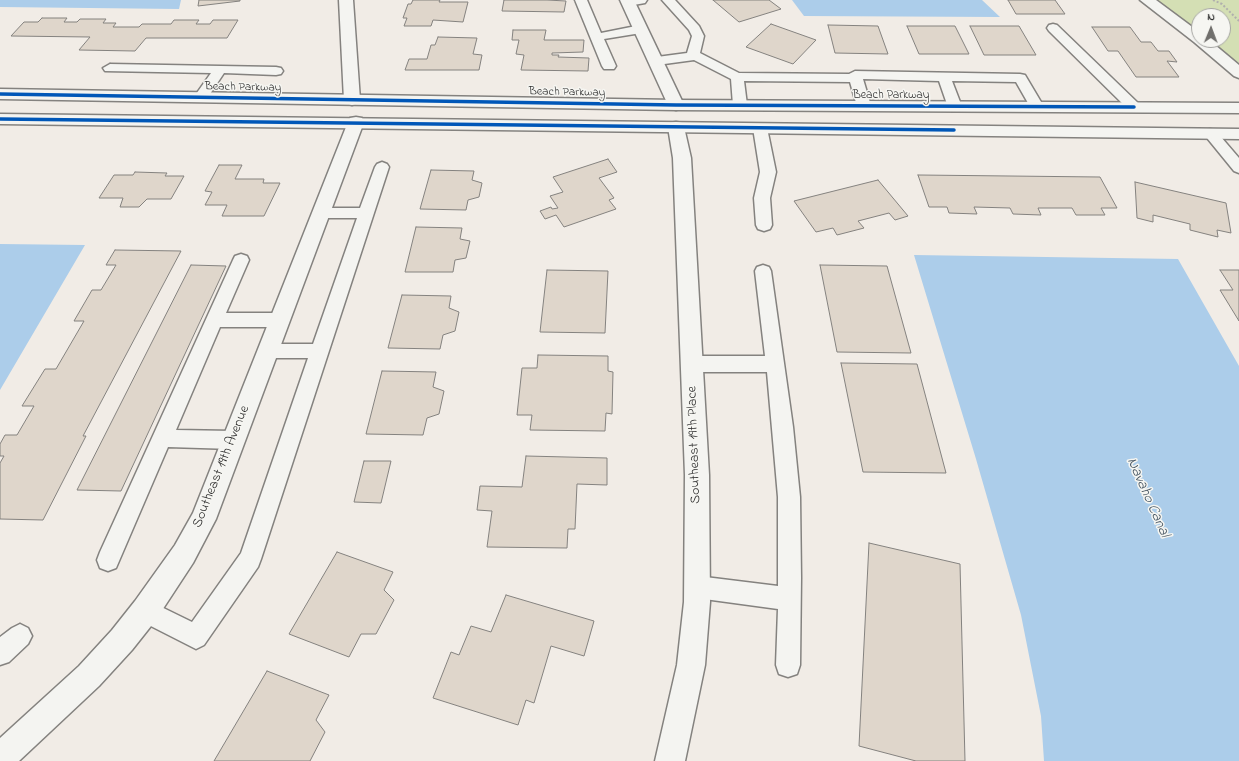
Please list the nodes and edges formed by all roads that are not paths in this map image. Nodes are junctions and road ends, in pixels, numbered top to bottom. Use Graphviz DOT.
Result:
graph roads {
  1 [pos="346,0"];
  2 [pos="581,0"];
  3 [pos="668,0"];
  4 [pos="1147,0"];
  5 [pos="632,1"];
  6 [pos="1053,28"];
  7 [pos="642,29"];
  8 [pos="1191,33"];
  9 [pos="596,37"];
  10 [pos="1209,48"];
  11 [pos="693,56"];
  12 [pos="657,61"];
  13 [pos="609,66"];
  14 [pos="110,68"];
  15 [pos="220,69"];
  16 [pos="276,71"];
  17 [pos="1239,73"];
  18 [pos="737,77"];
  19 [pos="944,77"];
  20 [pos="856,78"];
  21 [pos="0,94"];
  22 [pos="201,97"];
  23 [pos="740,105"];
  24 [pos="864,106"];
  25 [pos="955,106"];
  26 [pos="1037,107"];
  27 [pos="1134,107"];
  28 [pos="1239,108"];
  29 [pos="354,111"];
  30 [pos="676,116"];
  31 [pos="0,119"];
  32 [pos="760,128"];
  33 [pos="1210,133"];
  34 [pos="1239,134"];
  35 [pos="382,167"];
  36 [pos="1239,168"];
  37 [pos="321,213"];
  38 [pos="367,213"];
  39 [pos="764,225"];
  40 [pos="241,260"];
  41 [pos="763,271"];
  42 [pos="215,320"];
  43 [pos="280,320"];
  44 [pos="268,351"];
  45 [pos="321,351"];
  46 [pos="692,364"];
  47 [pos="775,364"];
  48 [pos="162,438"];
  49 [pos="233,440"];
  50 [pos="108,560"];
  51 [pos="697,587"];
  52 [pos="789,599"];
  53 [pos="145,611"];
  54 [pos="20,636"];
  55 [pos="0,653"];
  56 [pos="788,665"];
  57 [pos="0,758"];
  58 [pos="670,761"];
  1 -- 29 [label="street, Southeast 19th Avenue"];
  2 -- 9 [label="lane"];
  3 -- 11 [label="lane"];
  4 -- 8 [label="street"];
  5 -- 7 [label="street, Southeast 19th Place"];
  6 -- 27 [label="lane"];
  7 -- 9 [label="lane"];
  7 -- 12 [label="street, Southeast 19th Place"];
  9 -- 13 [label="lane"];
  10 -- 17 [label="street"];
  11 -- 12 [label="lane"];
  11 -- 18 [label="lane"];
  12 -- 30 [label="street, Southeast 19th Place"];
  14 -- 15 [label="lane"];
  15 -- 16 [label="lane"];
  15 -- 22 [label="lane"];
  18 -- 20 [label="lane"];
  18 -- 23 [label="lane"];
  19 -- 20 [label="lane"];
  19 -- 25 [label="lane"];
  19 -- 26 [label="lane"];
  20 -- 24 [label="lane"];
  21 -- 22 [label="street, Beach Parkway"];
  22 -- 29 [label="street, Beach Parkway"];
  23 -- 24 [label="street, Beach Parkway"];
  23 -- 30 [label="street, Beach Parkway"];
  24 -- 25 [label="street, Beach Parkway"];
  25 -- 26 [label="street, Beach Parkway"];
  26 -- 27 [label="street, Beach Parkway"];
  27 -- 28 [label="street, Beach Parkway"];
  29 -- 30 [label="street, Beach Parkway"];
  29 -- 30 [label="street, Beach Parkway"];
  29 -- 31 [label="street, Beach Parkway"];
  29 -- 37 [label="street, Southeast 19th Avenue"];
  30 -- 32 [label="street, Beach Parkway"];
  30 -- 46 [label="street, Southeast 19th Place"];
  32 -- 33 [label="street, Beach Parkway"];
  32 -- 39 [label="lane"];
  33 -- 34 [label="street, Beach Parkway"];
  33 -- 36 [label="lane"];
  35 -- 38 [label="lane"];
  37 -- 38 [label="lane"];
  37 -- 43 [label="street, Southeast 19th Avenue"];
  38 -- 45 [label="lane"];
  40 -- 42 [label="lane"];
  41 -- 47 [label="lane"];
  42 -- 43 [label="lane"];
  42 -- 48 [label="lane"];
  43 -- 44 [label="street, Southeast 19th Avenue"];
  44 -- 45 [label="lane"];
  44 -- 49 [label="street, Southeast 19th Avenue"];
  45 -- 53 [label="lane"];
  46 -- 47 [label="lane"];
  46 -- 51 [label="street, Southeast 19th Place"];
  47 -- 52 [label="lane"];
  48 -- 49 [label="lane"];
  48 -- 50 [label="lane"];
  49 -- 53 [label="street, Southeast 19th Avenue"];
  51 -- 52 [label="lane"];
  51 -- 58 [label="street, Southeast 19th Place"];
  52 -- 56 [label="lane"];
  53 -- 57 [label="street, Southeast 19th Avenue"];
  54 -- 55 [label="lane"];
}
